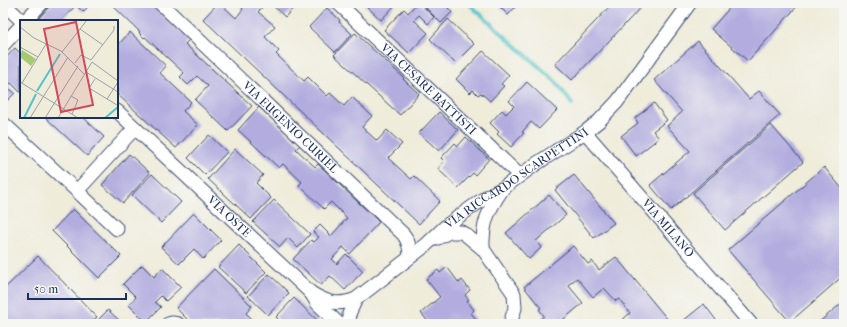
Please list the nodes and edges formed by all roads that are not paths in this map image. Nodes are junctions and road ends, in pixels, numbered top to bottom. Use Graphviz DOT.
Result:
graph roads {
  1 [pos="3,3"];
  2 [pos="42,3"];
  3 [pos="160,3"];
  4 [pos="338,3"];
  5 [pos="690,3"];
  6 [pos="21,20"];
  7 [pos="26,20"];
  8 [pos="20,27"];
  9 [pos="3,45"];
  10 [pos="118,112"];
  11 [pos="3,123"];
  12 [pos="134,128"];
  13 [pos="585,132"];
  14 [pos="519,176"];
  15 [pos="504,188"];
  16 [pos="77,191"];
  17 [pos="117,229"];
  18 [pos="426,245"];
  19 [pos="483,249"];
  20 [pos="410,257"];
  21 [pos="311,293"];
  22 [pos="356,299"];
  23 [pos="333,322"];
  24 [pos="350,324"];
  25 [pos="510,324"];
  26 [pos="751,324"];
  1 -- 6 [label="street"];
  2 -- 7 [label="street"];
  3 -- 20 [label="street, VIA EUGENIO CURIEL"];
  4 -- 14 [label="street, VIA CESARE BATTISTI"];
  5 -- 13 [label="street, VIA RICCARDO SCARPETTINI"];
  8 -- 9 [label="street"];
  10 -- 12 [label="street, VIA OSTE"];
  11 -- 16 [label="street"];
  12 -- 16 [label="street"];
  12 -- 21 [label="street, VIA OSTE"];
  13 -- 14 [label="street, VIA RICCARDO SCARPETTINI"];
  13 -- 26 [label="street, VIA MILANO"];
  14 -- 15 [label="street, VIA RICCARDO SCARPETTINI"];
  15 -- 18 [label="street, VIA RICCARDO SCARPETTINI"];
  15 -- 19 [label="street"];
  16 -- 17 [label="street"];
  18 -- 19 [label="street"];
  18 -- 20 [label="street, VIA RICCARDO SCARPETTINI"];
  19 -- 25 [label="street"];
  20 -- 22 [label="street, VIA RICCARDO SCARPETTINI"];
  21 -- 22 [label="street, VIA RICCARDO SCARPETTINI"];
  21 -- 23 [label="street, VIA OSTE"];
  22 -- 24 [label="street"];
}
